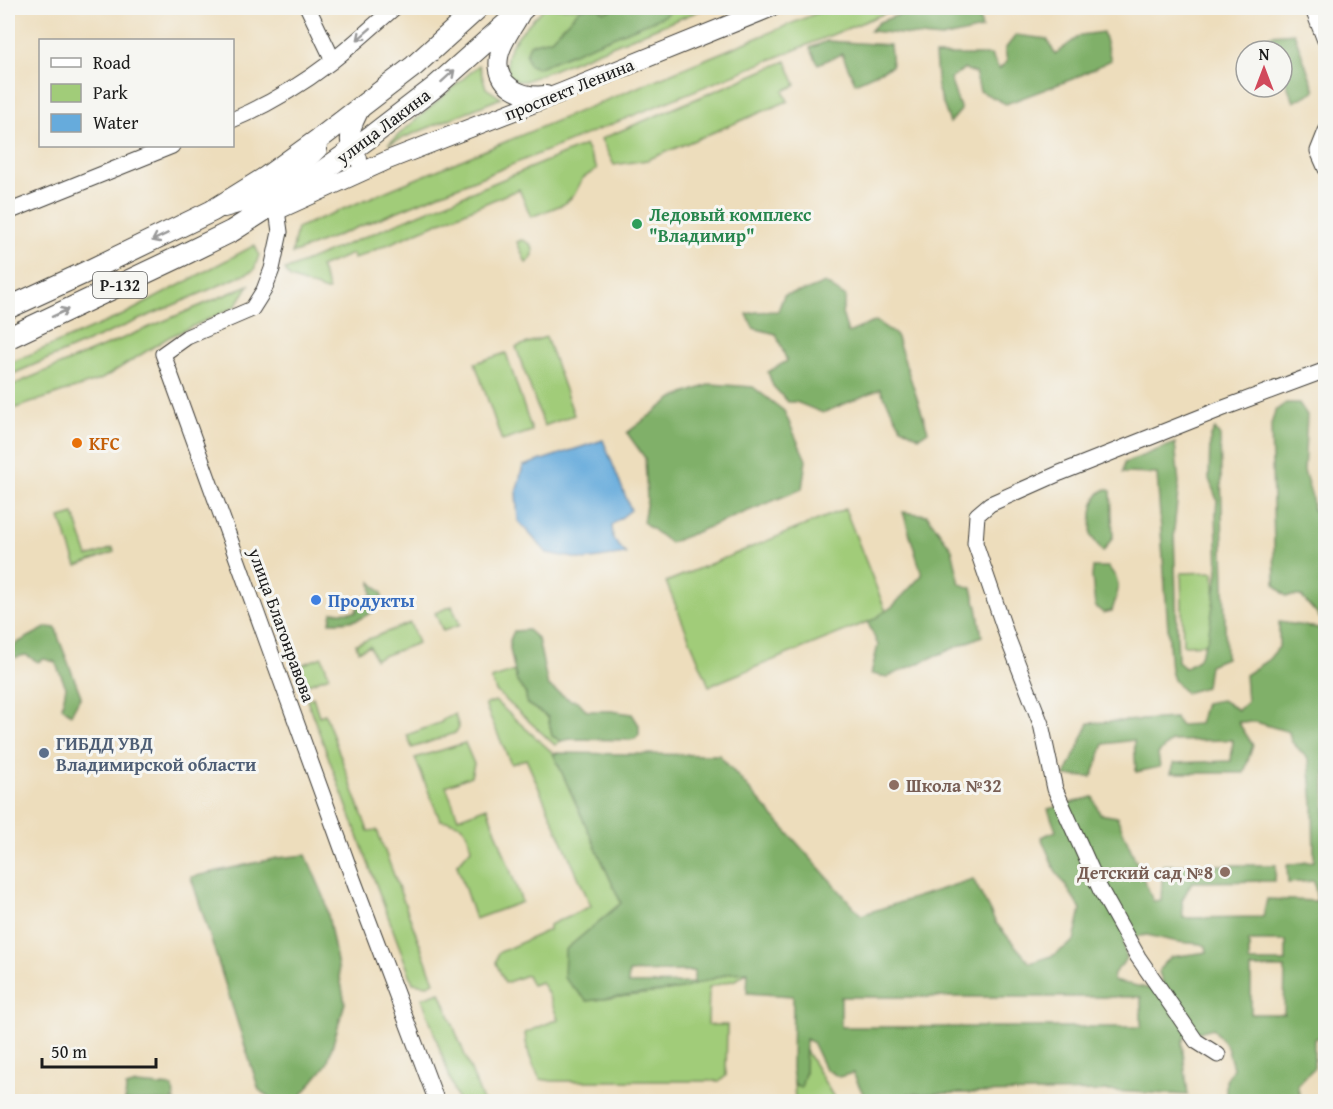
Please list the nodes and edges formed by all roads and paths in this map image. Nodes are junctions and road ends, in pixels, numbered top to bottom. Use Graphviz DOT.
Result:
graph roads {
  1 [pos="308,8"];
  2 [pos="394,8"];
  3 [pos="478,8"];
  4 [pos="524,8"];
  5 [pos="770,8"];
  6 [pos="1314,8"];
  7 [pos="1326,39"];
  8 [pos="333,60"];
  9 [pos="563,92"];
  10 [pos="362,106"];
  11 [pos="234,119"];
  12 [pos="1326,131"];
  13 [pos="170,147"];
  14 [pos="352,150"];
  15 [pos="388,160"];
  16 [pos="368,169"];
  17 [pos="1326,169"];
  18 [pos="303,185"];
  19 [pos="276,202"];
  20 [pos="212,211"];
  21 [pos="8,212"];
  22 [pos="8,308"];
  23 [pos="8,338"];
  24 [pos="1326,370"];
  25 [pos="1218,1055"];
  26 [pos="437,1101"];
  1 -- 8 [label="street"];
  2 -- 8 [label="street, one-way"];
  3 -- 10 [label="highway, улица Лакина / Р-132"];
  4 -- 9 [label="main road"];
  14 -- 4 [label="highway, улица Лакина / Р-132, one-way"];
  5 -- 9 [label="main road, проспект Ленина"];
  6 -- 7 [label="main road"];
  8 -- 11 [label="street"];
  9 -- 15 [label="main road, проспект Ленина"];
  10 -- 14 [label="main road"];
  10 -- 19 [label="main road"];
  10 -- 20 [label="highway, улица Лакина / Р-132"];
  12 -- 17 [label="street"];
  13 -- 21 [label="street"];
  14 -- 15 [label="main road"];
  14 -- 18 [label="highway, улица Лакина / Р-132"];
  15 -- 16 [label="main road, проспект Ленина"];
  16 -- 18 [label="main road, проспект Ленина"];
  16 -- 19 [label="main road, проспект Ленина"];
  18 -- 19 [label="highway, улица Лакина / Р-132"];
  19 -- 20 [label="main road, проспект Ленина"];
  23 -- 19 [label="highway, улица Лакина / Р-132, one-way"];
  19 -- 26 [label="street, улица Благонравова"];
  20 -- 22 [label="highway, Р-132, one-way"];
  24 -- 25 [label="street"];
}
